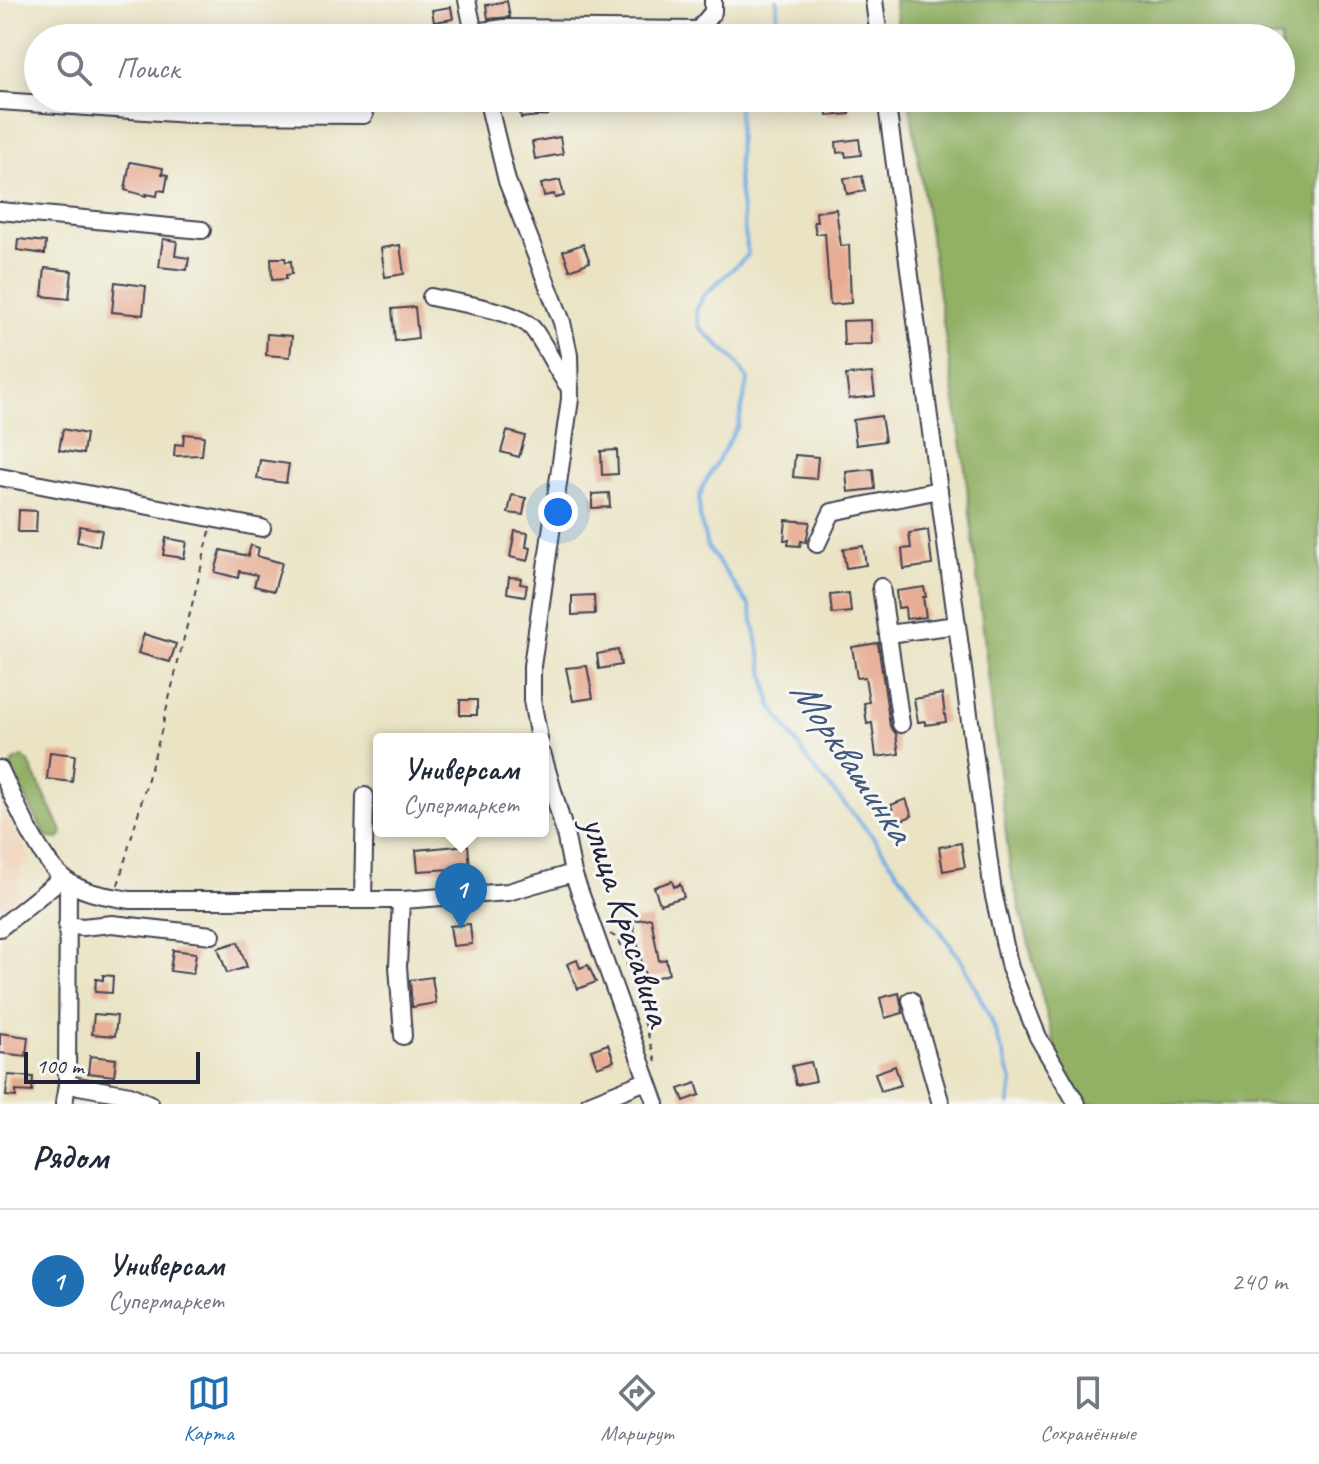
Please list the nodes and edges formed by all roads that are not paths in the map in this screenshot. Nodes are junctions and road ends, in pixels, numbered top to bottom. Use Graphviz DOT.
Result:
graph roads {
  1 [pos="467,0"];
  2 [pos="713,0"];
  3 [pos="874,0"];
  4 [pos="472,24"];
  5 [pos="703,24"];
  6 [pos="877,24"];
  7 [pos="0,101"];
  8 [pos="24,103"];
  9 [pos="160,112"];
  10 [pos="490,112"];
  11 [pos="888,112"];
  12 [pos="364,115"];
  13 [pos="0,211"];
  14 [pos="202,230"];
  15 [pos="431,297"];
  16 [pos="570,388"];
  17 [pos="0,477"];
  18 [pos="939,490"];
  19 [pos="262,528"];
  20 [pos="817,544"];
  21 [pos="881,587"];
  22 [pos="957,625"];
  23 [pos="888,634"];
  24 [pos="901,724"];
  25 [pos="538,733"];
  26 [pos="0,769"];
  27 [pos="549,777"];
  28 [pos="5,792"];
  29 [pos="365,796"];
  30 [pos="573,873"];
  31 [pos="65,880"];
  32 [pos="363,900"];
  33 [pos="401,900"];
  34 [pos="67,925"];
  35 [pos="0,928"];
  36 [pos="212,935"];
  37 [pos="911,1000"];
  38 [pos="403,1036"];
  39 [pos="646,1081"];
  40 [pos="67,1084"];
  41 [pos="64,1104"];
  42 [pos="150,1104"];
  43 [pos="589,1104"];
  44 [pos="656,1104"];
  45 [pos="941,1104"];
  46 [pos="1077,1104"];
  1 -- 4 [label="street"];
  2 -- 5 [label="street"];
  3 -- 6 [label="street"];
  7 -- 8 [label="street"];
  9 -- 12 [label="street"];
  10 -- 16 [label="street"];
  11 -- 18 [label="street"];
  13 -- 14 [label="street"];
  15 -- 16 [label="street"];
  16 -- 25 [label="street"];
  17 -- 19 [label="street"];
  18 -- 20 [label="street"];
  18 -- 22 [label="street"];
  21 -- 23 [label="street"];
  22 -- 23 [label="street"];
  22 -- 46 [label="street"];
  23 -- 24 [label="street"];
  26 -- 28 [label="street"];
  27 -- 30 [label="street, улица Красавина"];
  28 -- 31 [label="street"];
  29 -- 32 [label="street"];
  30 -- 33 [label="street"];
  30 -- 39 [label="street, улица Красавина"];
  31 -- 32 [label="street"];
  31 -- 34 [label="street"];
  31 -- 35 [label="street"];
  32 -- 33 [label="street"];
  33 -- 38 [label="street"];
  34 -- 36 [label="street"];
  34 -- 40 [label="street"];
  37 -- 45 [label="street"];
  39 -- 43 [label="street"];
  39 -- 44 [label="street, улица Красавина"];
  40 -- 41 [label="street"];
  40 -- 42 [label="street"];
}
